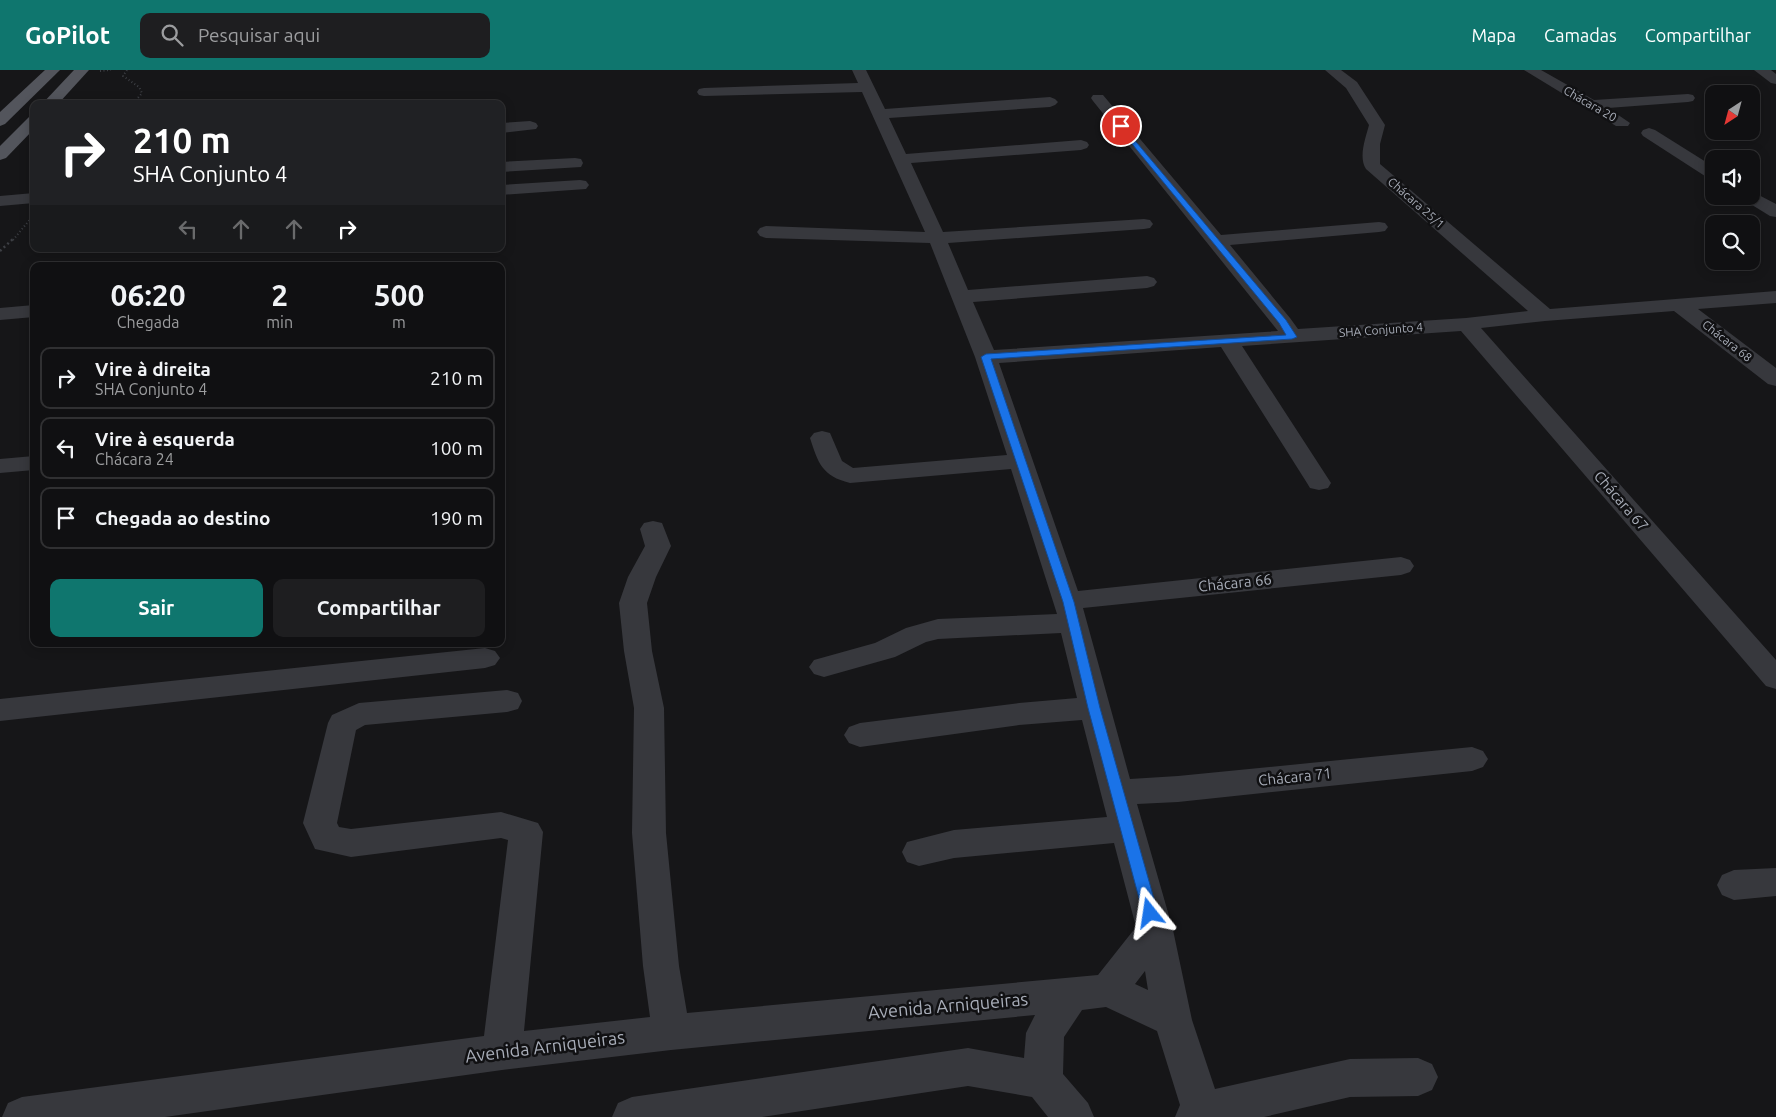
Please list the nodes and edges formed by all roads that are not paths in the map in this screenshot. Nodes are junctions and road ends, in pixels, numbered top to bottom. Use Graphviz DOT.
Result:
graph roads {
  1 [pos="53,70"];
  2 [pos="82,70"];
  3 [pos="1332,70"];
  4 [pos="1531,70"];
  5 [pos="1761,70"];
  6 [pos="863,79"];
  7 [pos="1776,80"];
  8 [pos="704,92"];
  9 [pos="1098,98"];
  10 [pos="1688,98"];
  11 [pos="53,100"];
  12 [pos="1050,102"];
  13 [pos="1592,105"];
  14 [pos="30,107"];
  15 [pos="878,114"];
  16 [pos="5,115"];
  17 [pos="1622,123"];
  18 [pos="30,124"];
  19 [pos="30,125"];
  20 [pos="530,126"];
  21 [pos="505,128"];
  22 [pos="1649,133"];
  23 [pos="1081,145"];
  24 [pos="0,155"];
  25 [pos="900,159"];
  26 [pos="575,163"];
  27 [pos="505,167"];
  28 [pos="1705,168"];
  29 [pos="580,185"];
  30 [pos="505,190"];
  31 [pos="30,198"];
  32 [pos="0,201"];
  33 [pos="1760,202"];
  34 [pos="1776,212"];
  35 [pos="1144,224"];
  36 [pos="1379,226"];
  37 [pos="766,232"];
  38 [pos="937,238"];
  39 [pos="1214,240"];
  40 [pos="1147,282"];
  41 [pos="961,297"];
  42 [pos="1776,297"];
  43 [pos="1678,304"];
  44 [pos="30,312"];
  45 [pos="0,314"];
  46 [pos="1545,315"];
  47 [pos="1466,324"];
  48 [pos="1292,337"];
  49 [pos="1228,341"];
  50 [pos="986,357"];
  51 [pos="1776,379"];
  52 [pos="822,438"];
  53 [pos="1020,462"];
  54 [pos="30,463"];
  55 [pos="0,466"];
  56 [pos="1319,483"];
  57 [pos="653,529"];
  58 [pos="1402,566"];
  59 [pos="1071,613"];
  60 [pos="485,658"];
  61 [pos="824,667"];
  62 [pos="1776,679"];
  63 [pos="507,701"];
  64 [pos="1094,708"];
  65 [pos="0,710"];
  66 [pos="860,735"];
  67 [pos="1472,759"];
  68 [pos="1117,792"];
  69 [pos="1128,829"];
  70 [pos="919,852"];
  71 [pos="1776,882"];
  72 [pos="1734,885"];
  73 [pos="1155,930"];
  74 [pos="1108,990"];
  75 [pos="1070,995"];
  76 [pos="1173,1020"];
  77 [pos="671,1032"];
  78 [pos="502,1052"];
  79 [pos="1418,1077"];
  80 [pos="1043,1080"];
  81 [pos="1200,1115"];
  82 [pos="22,1117"];
  83 [pos="632,1117"];
  84 [pos="1074,1117"];
  1 -- 16 [label="main road"];
  2 -- 11 [label="main road"];
  3 -- 46 [label="street, Chácara 25/1"];
  4 -- 13 [label="street, Chácara 20"];
  5 -- 7 [label="street"];
  6 -- 8 [label="street"];
  6 -- 15 [label="street"];
  9 -- 39 [label="street"];
  10 -- 13 [label="street"];
  12 -- 15 [label="street"];
  13 -- 17 [label="street, Chácara 20"];
  14 -- 16 [label="main road"];
  15 -- 25 [label="street"];
  16 -- 18 [label="main road"];
  19 -- 24 [label="main road"];
  20 -- 21 [label="street"];
  22 -- 28 [label="street"];
  23 -- 25 [label="street"];
  25 -- 38 [label="street"];
  26 -- 27 [label="street"];
  29 -- 30 [label="street"];
  31 -- 32 [label="street"];
  33 -- 34 [label="street"];
  35 -- 38 [label="street"];
  36 -- 39 [label="street"];
  37 -- 38 [label="street"];
  38 -- 41 [label="street"];
  39 -- 48 [label="street"];
  40 -- 41 [label="street"];
  41 -- 50 [label="street"];
  42 -- 43 [label="street, SHA Conjunto 4"];
  43 -- 46 [label="street, SHA Conjunto 4"];
  43 -- 51 [label="street, Chácara 68"];
  44 -- 45 [label="street"];
  46 -- 47 [label="street, SHA Conjunto 4"];
  47 -- 48 [label="street, SHA Conjunto 4"];
  47 -- 62 [label="street, Chácara 67"];
  48 -- 49 [label="street, SHA Conjunto 4"];
  49 -- 50 [label="street, SHA Conjunto 4"];
  49 -- 56 [label="street"];
  50 -- 53 [label="street"];
  52 -- 53 [label="street"];
  53 -- 59 [label="street"];
  54 -- 55 [label="street"];
  57 -- 77 [label="street"];
  58 -- 59 [label="street, Chácara 66"];
  59 -- 61 [label="street, Chácara 66"];
  59 -- 64 [label="street"];
  60 -- 65 [label="street"];
  63 -- 78 [label="street"];
  64 -- 66 [label="street"];
  64 -- 68 [label="street"];
  67 -- 68 [label="street, Chácara 71"];
  68 -- 69 [label="street"];
  69 -- 70 [label="street"];
  69 -- 73 [label="street"];
  71 -- 72 [label="street"];
  73 -- 74 [label="street"];
  73 -- 76 [label="street"];
  74 -- 75 [label="street, Avenida Arniqueiras"];
  74 -- 76 [label="street"];
  75 -- 77 [label="street, Avenida Arniqueiras"];
  75 -- 80 [label="street"];
  76 -- 81 [label="street"];
  77 -- 78 [label="street, Avenida Arniqueiras"];
  78 -- 82 [label="street, Avenida Arniqueiras"];
  79 -- 81 [label="street"];
  80 -- 83 [label="street"];
  80 -- 84 [label="street"];
}
